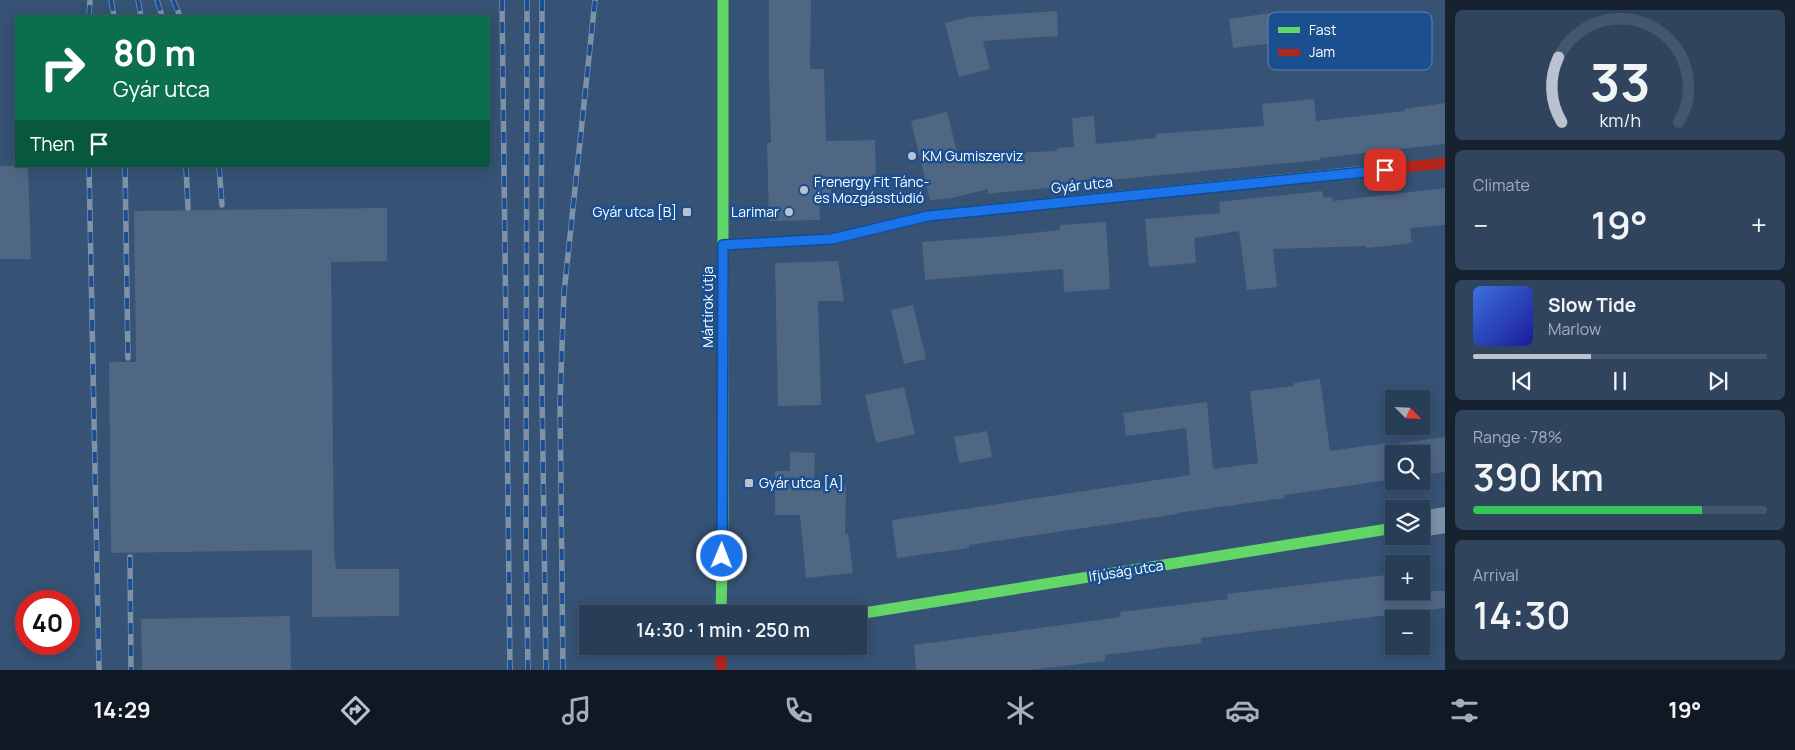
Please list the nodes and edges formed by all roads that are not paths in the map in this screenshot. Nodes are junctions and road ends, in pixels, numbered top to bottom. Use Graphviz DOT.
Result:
graph roads {
  1 [pos="723,0"];
  2 [pos="1445,164"];
  3 [pos="723,245"];
  4 [pos="1445,520"];
  5 [pos="1430,522"];
  6 [pos="1385,529"];
  7 [pos="721,605"];
  8 [pos="867,613"];
  9 [pos="721,655"];
  10 [pos="721,670"];
  1 -- 3 [label="street, Mártírok útja"];
  2 -- 3 [label="street, Gyár utca"];
  3 -- 7 [label="street, Mártírok útja"];
  4 -- 5 [label="street"];
  6 -- 8 [label="street, Ifjúság utca"];
  9 -- 10 [label="street"];
}
